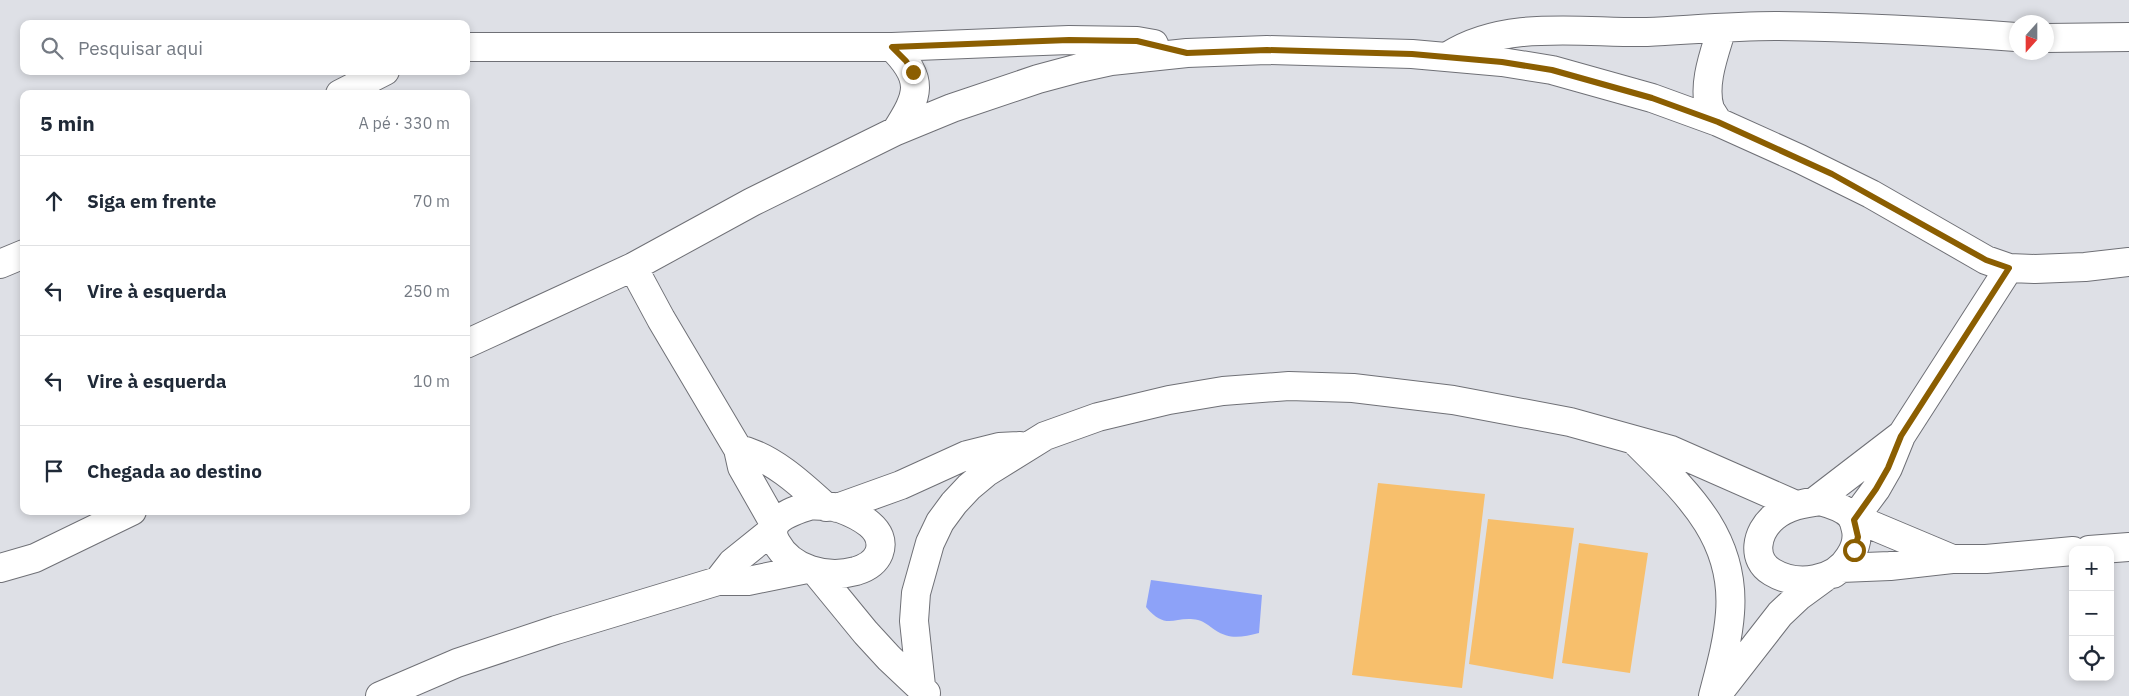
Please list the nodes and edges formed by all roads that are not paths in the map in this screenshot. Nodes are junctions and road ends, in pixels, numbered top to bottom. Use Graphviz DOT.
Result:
graph roads {
  1 [pos="1722,28"];
  2 [pos="2009,37"];
  3 [pos="2129,37"];
  4 [pos="2054,38"];
  5 [pos="470,47"];
  6 [pos="892,47"];
  7 [pos="1187,53"];
  8 [pos="1448,56"];
  9 [pos="377,75"];
  10 [pos="348,90"];
  11 [pos="1718,122"];
  12 [pos="896,131"];
  13 [pos="20,256"];
  14 [pos="2129,262"];
  15 [pos="0,264"];
  16 [pos="633,267"];
  17 [pos="2009,268"];
  18 [pos="470,342"];
  19 [pos="1901,436"];
  20 [pos="1635,441"];
  21 [pos="1029,445"];
  22 [pos="738,449"];
  23 [pos="1805,504"];
  24 [pos="832,507"];
  25 [pos="124,515"];
  26 [pos="1854,521"];
  27 [pos="774,527"];
  28 [pos="2129,547"];
  29 [pos="2114,548"];
  30 [pos="2069,551"];
  31 [pos="1952,559"];
  32 [pos="0,568"];
  33 [pos="811,570"];
  34 [pos="1828,576"];
  35 [pos="718,581"];
  36 [pos="925,691"];
  37 [pos="380,696"];
  38 [pos="1714,696"];
  1 -- 2 [label="street"];
  1 -- 8 [label="street"];
  1 -- 11 [label="street"];
  3 -- 4 [label="street"];
  5 -- 6 [label="street"];
  6 -- 7 [label="street"];
  6 -- 12 [label="street"];
  7 -- 8 [label="street"];
  7 -- 12 [label="street"];
  8 -- 11 [label="street"];
  9 -- 10 [label="street"];
  11 -- 17 [label="street"];
  12 -- 16 [label="street"];
  13 -- 15 [label="street"];
  14 -- 17 [label="street"];
  16 -- 18 [label="street"];
  16 -- 22 [label="street"];
  17 -- 19 [label="street"];
  19 -- 23 [label="street"];
  19 -- 26 [label="street"];
  20 -- 21 [label="street"];
  20 -- 23 [label="street"];
  20 -- 38 [label="street"];
  21 -- 24 [label="street"];
  21 -- 36 [label="street"];
  22 -- 24 [label="street"];
  22 -- 27 [label="street"];
  23 -- 26 [label="street"];
  23 -- 34 [label="street"];
  24 -- 27 [label="street"];
  24 -- 33 [label="street"];
  25 -- 32 [label="street"];
  26 -- 31 [label="street"];
  26 -- 34 [label="street"];
  27 -- 33 [label="street"];
  27 -- 35 [label="street"];
  28 -- 29 [label="street"];
  30 -- 31 [label="street"];
  31 -- 34 [label="street"];
  33 -- 35 [label="street"];
  33 -- 36 [label="street"];
  34 -- 38 [label="street"];
  35 -- 37 [label="street"];
}
